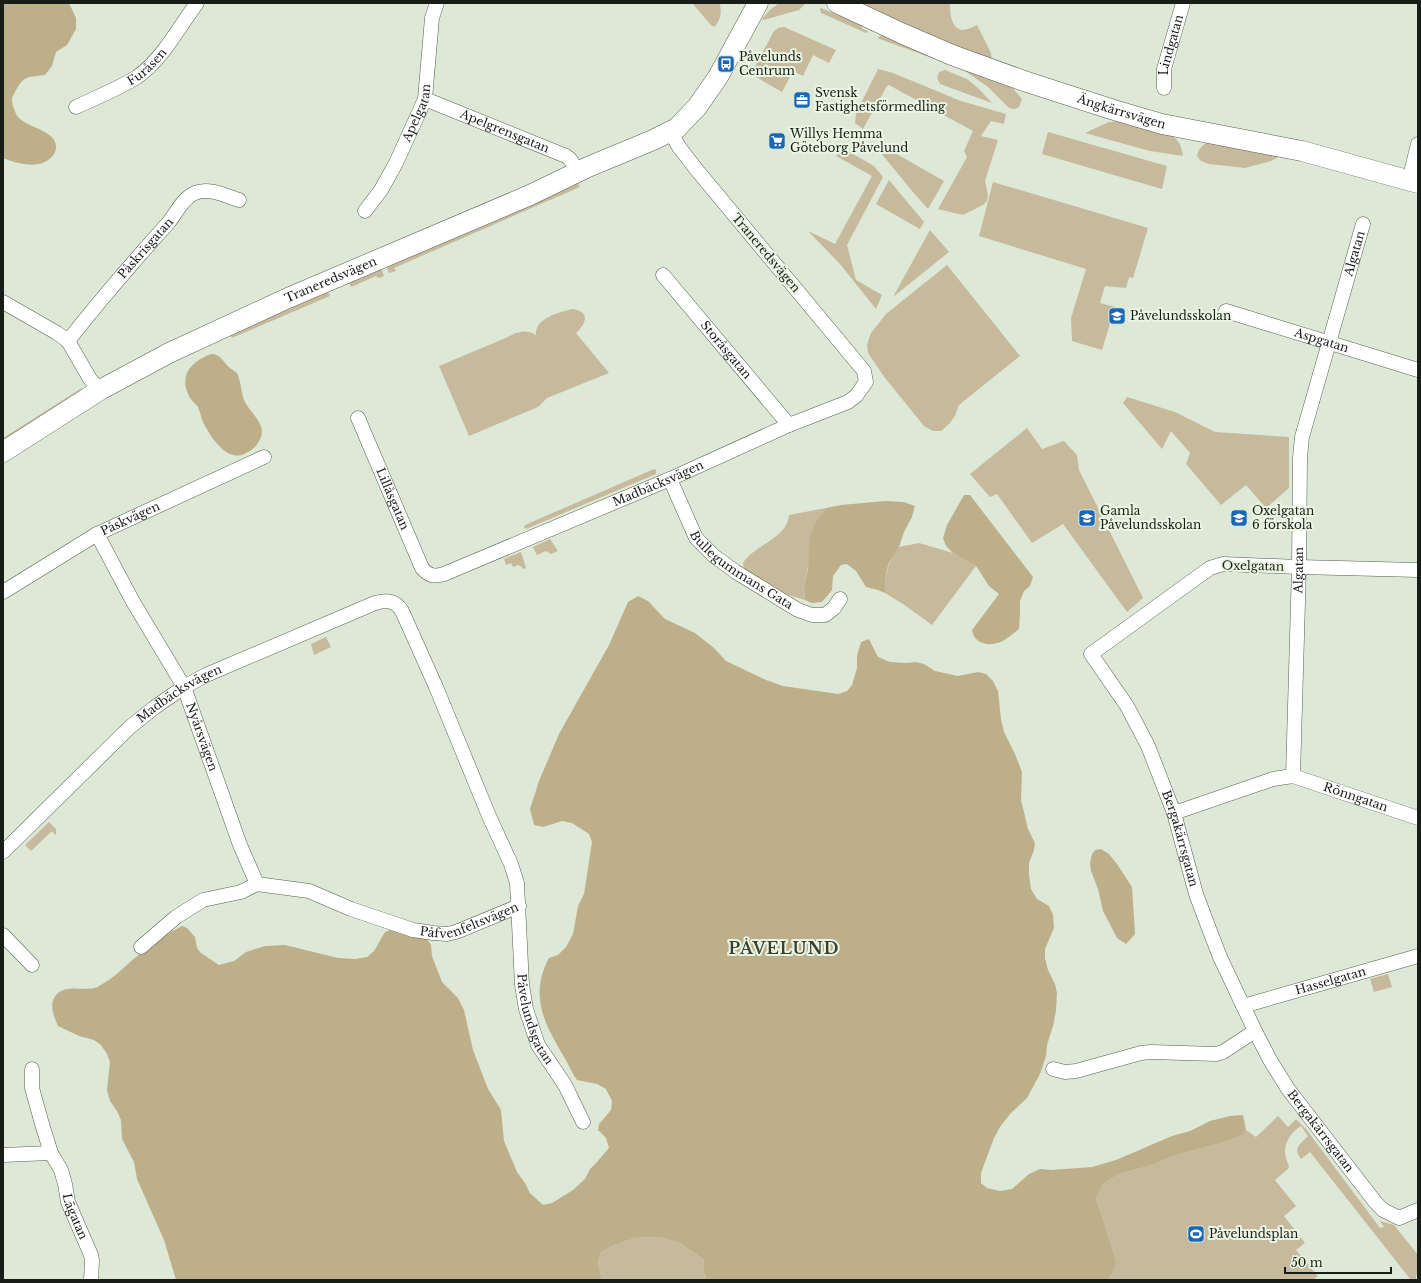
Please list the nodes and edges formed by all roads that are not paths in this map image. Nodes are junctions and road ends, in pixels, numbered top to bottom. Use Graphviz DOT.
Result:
graph roads {
  1 [pos="197,3"];
  2 [pos="437,3"];
  3 [pos="758,3"];
  4 [pos="837,3"];
  5 [pos="1183,3"];
  6 [pos="1164,88"];
  7 [pos="425,99"];
  8 [pos="76,107"];
  9 [pos="670,131"];
  10 [pos="1418,144"];
  11 [pos="578,172"];
  12 [pos="1413,182"];
  13 [pos="240,200"];
  14 [pos="364,211"];
  15 [pos="1363,224"];
  16 [pos="663,275"];
  17 [pos="3,302"];
  18 [pos="1226,312"];
  19 [pos="68,341"];
  20 [pos="1329,343"];
  21 [pos="1418,370"];
  22 [pos="864,371"];
  23 [pos="100,390"];
  24 [pos="358,418"];
  25 [pos="789,425"];
  26 [pos="3,452"];
  27 [pos="264,457"];
  28 [pos="670,478"];
  29 [pos="97,534"];
  30 [pos="1299,567"];
  31 [pos="1418,570"];
  32 [pos="432,576"];
  33 [pos="3,592"];
  34 [pos="840,599"];
  35 [pos="396,604"];
  36 [pos="1091,654"];
  37 [pos="184,687"];
  38 [pos="1293,776"];
  39 [pos="1174,813"];
  40 [pos="1418,818"];
  41 [pos="3,852"];
  42 [pos="257,884"];
  43 [pos="519,906"];
  44 [pos="3,934"];
  45 [pos="141,947"];
  46 [pos="1418,956"];
  47 [pos="32,965"];
  48 [pos="1243,1006"];
  49 [pos="1255,1031"];
  50 [pos="32,1069"];
  51 [pos="1053,1069"];
  52 [pos="583,1122"];
  53 [pos="51,1153"];
  54 [pos="3,1155"];
  55 [pos="1418,1210"];
  56 [pos="91,1280"];
  1 -- 8 [label="street, Furåsen"];
  2 -- 7 [label="street, Apelgatan"];
  3 -- 9 [label="street, Traneredsvägen"];
  4 -- 12 [label="street, Ängkärrsvägen"];
  5 -- 6 [label="street, Lindgatan"];
  7 -- 11 [label="street, Apelgrensgatan"];
  7 -- 14 [label="street, Apelgatan"];
  9 -- 11 [label="street, Traneredsvägen"];
  9 -- 22 [label="street, Traneredsvägen"];
  10 -- 12 [label="street"];
  11 -- 23 [label="street, Traneredsvägen"];
  13 -- 19 [label="street, Påskrisgatan"];
  15 -- 20 [label="street, Algatan"];
  16 -- 25 [label="street, Storåsgatan"];
  17 -- 19 [label="street"];
  18 -- 20 [label="street, Aspgatan"];
  19 -- 23 [label="street"];
  20 -- 21 [label="street, Aspgatan"];
  20 -- 30 [label="street, Algatan"];
  22 -- 25 [label="street, Madbäcksvägen"];
  23 -- 26 [label="street, Traneredsvägen"];
  24 -- 32 [label="street, Lillåsgatan"];
  25 -- 28 [label="street, Madbäcksvägen"];
  27 -- 29 [label="street, Påskvägen"];
  28 -- 32 [label="street, Madbäcksvägen"];
  28 -- 34 [label="street, Bullegummans Gata"];
  29 -- 33 [label="street, Påskvägen"];
  29 -- 37 [label="street, Nyårsvägen"];
  30 -- 31 [label="street, Oxelgatan"];
  30 -- 36 [label="street, Oxelgatan"];
  30 -- 38 [label="street, Algatan"];
  35 -- 37 [label="street, Madbäcksvägen"];
  35 -- 43 [label="street, Påfvenfeltsvägen"];
  36 -- 39 [label="street, Bergakärrsgatan"];
  37 -- 41 [label="street, Madbäcksvägen"];
  37 -- 42 [label="street, Nyårsvägen"];
  38 -- 39 [label="street"];
  38 -- 40 [label="street, Rönngatan"];
  39 -- 48 [label="street, Bergakärrsgatan"];
  42 -- 43 [label="street, Påfvenfeltsvägen"];
  42 -- 45 [label="street"];
  43 -- 52 [label="street, Påvelundsgatan"];
  44 -- 47 [label="street"];
  46 -- 48 [label="street, Hasselgatan"];
  48 -- 49 [label="street, Bergakärrsgatan"];
  49 -- 51 [label="street"];
  49 -- 55 [label="street, Bergakärrsgatan"];
  50 -- 53 [label="street, Lägatan"];
  53 -- 54 [label="street"];
  53 -- 56 [label="street, Lägatan"];
}
